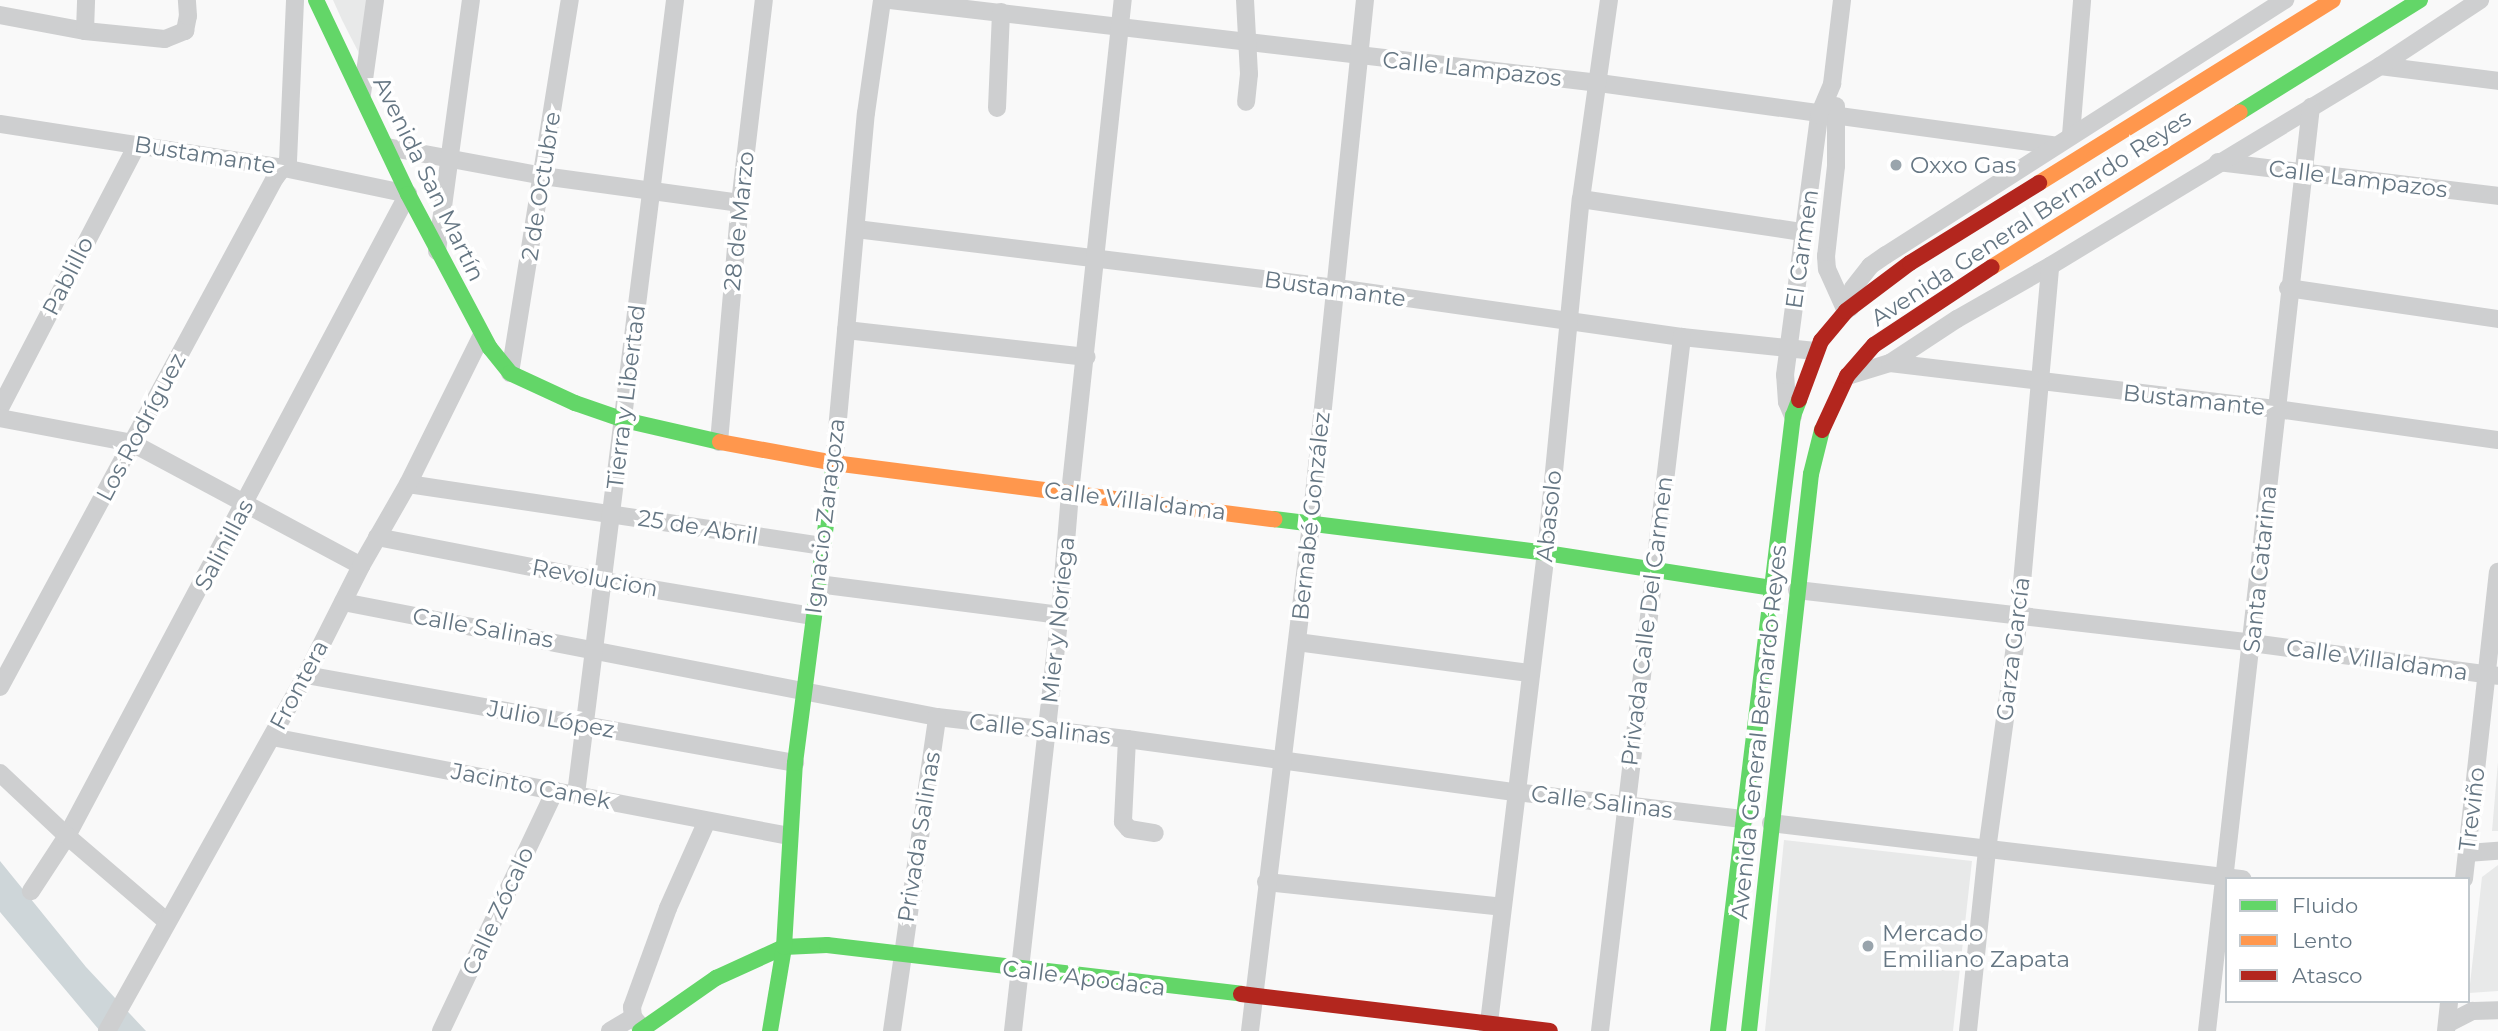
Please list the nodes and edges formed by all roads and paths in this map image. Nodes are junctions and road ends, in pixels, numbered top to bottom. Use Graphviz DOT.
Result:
graph roads {
  1 [pos="86,0"];
  2 [pos="187,0"];
  3 [pos="295,0"];
  4 [pos="316,0"];
  5 [pos="375,0"];
  6 [pos="471,0"];
  7 [pos="570,0"];
  8 [pos="675,0"];
  9 [pos="764,0"];
  10 [pos="881,0"];
  11 [pos="890,0"];
  12 [pos="1123,0"];
  13 [pos="1245,0"];
  14 [pos="1365,0"];
  15 [pos="1609,0"];
  16 [pos="1842,0"];
  17 [pos="2082,0"];
  18 [pos="2285,0"];
  19 [pos="2333,0"];
  20 [pos="2420,0"];
  21 [pos="2480,0"];
  22 [pos="2457,6"];
  23 [pos="1001,12"];
  24 [pos="0,15"];
  25 [pos="1121,26"];
  26 [pos="85,31"];
  27 [pos="1246,42"];
  28 [pos="1360,56"];
  29 [pos="2380,66"];
  30 [pos="2498,81"];
  31 [pos="1599,83"];
  32 [pos="1832,84"];
  33 [pos="362,94"];
  34 [pos="1247,102"];
  35 [pos="2311,107"];
  36 [pos="997,108"];
  37 [pos="1819,115"];
  38 [pos="1838,117"];
  39 [pos="2,129"];
  40 [pos="2071,135"];
  41 [pos="137,145"];
  42 [pos="2053,145"];
  43 [pos="387,147"];
  44 [pos="450,158"];
  45 [pos="2218,162"];
  46 [pos="284,167"];
  47 [pos="2302,172"];
  48 [pos="543,176"];
  49 [pos="650,192"];
  50 [pos="408,194"];
  51 [pos="2498,196"];
  52 [pos="1581,199"];
  53 [pos="740,203"];
  54 [pos="856,229"];
  55 [pos="1803,232"];
  56 [pos="437,251"];
  57 [pos="1096,258"];
  58 [pos="2050,266"];
  59 [pos="1337,288"];
  60 [pos="2288,288"];
  61 [pos="1848,309"];
  62 [pos="2498,319"];
  63 [pos="1567,321"];
  64 [pos="846,330"];
  65 [pos="482,335"];
  66 [pos="1682,337"];
  67 [pos="1789,348"];
  68 [pos="1815,351"];
  69 [pos="1086,357"];
  70 [pos="1891,363"];
  71 [pos="510,373"];
  72 [pos="1847,376"];
  73 [pos="2040,383"];
  74 [pos="0,408"];
  75 [pos="2277,409"];
  76 [pos="1794,416"];
  77 [pos="0,418"];
  78 [pos="624,420"];
  79 [pos="2498,440"];
  80 [pos="719,442"];
  81 [pos="132,443"];
  82 [pos="834,463"];
  83 [pos="408,484"];
  84 [pos="1070,493"];
  85 [pos="246,504"];
  86 [pos="611,514"];
  87 [pos="1311,524"];
  88 [pos="377,537"];
  89 [pos="823,546"];
  90 [pos="1546,553"];
  91 [pos="361,566"];
  92 [pos="1653,568"];
  93 [pos="2498,572"];
  94 [pos="603,581"];
  95 [pos="818,584"];
  96 [pos="1771,588"];
  97 [pos="1797,590"];
  98 [pos="343,602"];
  99 [pos="1060,615"];
  100 [pos="813,616"];
  101 [pos="2019,616"];
  102 [pos="1297,642"];
  103 [pos="2252,643"];
  104 [pos="594,649"];
  105 [pos="1530,673"];
  106 [pos="306,675"];
  107 [pos="2493,675"];
  108 [pos="0,687"];
  109 [pos="804,689"];
  110 [pos="937,717"];
  111 [pos="585,724"];
  112 [pos="1047,730"];
  113 [pos="272,737"];
  114 [pos="1127,739"];
  115 [pos="1281,760"];
  116 [pos="795,763"];
  117 [pos="0,773"];
  118 [pos="555,791"];
  119 [pos="1516,792"];
  120 [pos="576,794"];
  121 [pos="1626,805"];
  122 [pos="1744,819"];
  123 [pos="708,821"];
  124 [pos="1771,823"];
  125 [pos="1154,833"];
  126 [pos="67,836"];
  127 [pos="789,836"];
  128 [pos="1987,850"];
  129 [pos="2498,851"];
  130 [pos="2467,853"];
  131 [pos="2234,877"];
  132 [pos="2464,877"];
  133 [pos="1266,882"];
  134 [pos="31,891"];
  135 [pos="1502,907"];
  136 [pos="166,921"];
  137 [pos="2225,928"];
  138 [pos="784,947"];
  139 [pos="901,957"];
  140 [pos="1020,971"];
  141 [pos="1254,997"];
  142 [pos="2449,1003"];
  143 [pos="2498,1010"];
  144 [pos="639,1026"];
  145 [pos="1488,1028"];
  146 [pos="2446,1028"];
  147 [pos="107,1031"];
  148 [pos="441,1031"];
  149 [pos="610,1031"];
  150 [pos="769,1031"];
  151 [pos="892,1031"];
  152 [pos="1013,1031"];
  153 [pos="1250,1031"];
  154 [pos="1550,1031"];
  155 [pos="1600,1031"];
  156 [pos="1718,1031"];
  157 [pos="1749,1031"];
  158 [pos="1968,1031"];
  159 [pos="2207,1031"];
  1 -- 26 [label="street"];
  2 -- 26 [label="street"];
  3 -- 46 [label="street, Los Rodríguez"];
  4 -- 33 [label="main road, Avenida San Martín"];
  5 -- 33 [label="street"];
  6 -- 44 [label="street"];
  7 -- 48 [label="street, 2 de Octubre"];
  8 -- 49 [label="street, Tierra y Libertad"];
  9 -- 53 [label="street, 28 de Marzo"];
  10 -- 54 [label="street, Ignacio Zaragoza"];
  11 -- 23 [label="street, Calle Lampazos"];
  12 -- 25 [label="street, Mier y Noriega"];
  13 -- 27 [label="street"];
  14 -- 28 [label="street, Bernabé González"];
  15 -- 31 [label="street, Abasolo"];
  16 -- 32 [label="street, El Carmen"];
  17 -- 40 [label="street"];
  18 -- 40 [label="street"];
  19 -- 61 [label="main road, Avenida General Bernardo Reyes"];
  20 -- 72 [label="main road, Avenida General Bernardo Reyes"];
  21 -- 22 [label="street"];
  22 -- 29 [label="street"];
  23 -- 25 [label="street, Calle Lampazos"];
  23 -- 36 [label="street"];
  24 -- 26 [label="street"];
  25 -- 27 [label="street, Calle Lampazos"];
  25 -- 57 [label="street, Mier y Noriega"];
  27 -- 28 [label="street, Calle Lampazos"];
  27 -- 34 [label="street"];
  28 -- 31 [label="street, Calle Lampazos"];
  28 -- 59 [label="street, Bernabé González"];
  29 -- 30 [label="street"];
  29 -- 35 [label="street"];
  31 -- 37 [label="street, Calle Lampazos"];
  31 -- 52 [label="street, Abasolo"];
  32 -- 37 [label="street, El Carmen"];
  32 -- 38 [label="street, El Carmen"];
  33 -- 43 [label="main road, Avenida San Martín"];
  35 -- 45 [label="street"];
  35 -- 47 [label="street, Santa Catarina"];
  37 -- 38 [label="street, Calle Lampazos"];
  37 -- 55 [label="street, El Carmen"];
  38 -- 42 [label="street, Calle Lampazos"];
  38 -- 61 [label="street, El Carmen"];
  39 -- 41 [label="street, Bustamante"];
  40 -- 42 [label="street"];
  41 -- 46 [label="street, Bustamante"];
  41 -- 74 [label="street, Pablillo"];
  42 -- 61 [label="street"];
  43 -- 44 [label="street"];
  43 -- 50 [label="main road, Avenida San Martín"];
  44 -- 48 [label="street"];
  44 -- 56 [label="street"];
  45 -- 47 [label="street, Calle Lampazos"];
  45 -- 58 [label="street"];
  46 -- 50 [label="street, Bustamante"];
  46 -- 81 [label="street, Los Rodríguez"];
  47 -- 51 [label="street, Calle Lampazos"];
  47 -- 60 [label="street, Santa Catarina"];
  48 -- 49 [label="street"];
  48 -- 71 [label="street, 2 de Octubre"];
  49 -- 53 [label="street"];
  49 -- 78 [label="street, Tierra y Libertad"];
  50 -- 56 [label="main road, Avenida San Martín"];
  50 -- 85 [label="street, Salinillas"];
  52 -- 55 [label="street"];
  52 -- 63 [label="street, Abasolo"];
  53 -- 80 [label="street, 28 de Marzo"];
  54 -- 57 [label="street, Bustamante"];
  54 -- 64 [label="street, Ignacio Zaragoza"];
  55 -- 67 [label="street, El Carmen"];
  56 -- 65 [label="main road, Avenida San Martín"];
  57 -- 59 [label="street, Bustamante"];
  57 -- 69 [label="street, Mier y Noriega"];
  58 -- 70 [label="street"];
  58 -- 73 [label="street, Garza García"];
  59 -- 63 [label="street, Bustamante"];
  59 -- 87 [label="street, Bernabé González"];
  60 -- 62 [label="street"];
  60 -- 75 [label="street, Santa Catarina"];
  61 -- 68 [label="main road, Avenida General Bernardo Reyes"];
  63 -- 66 [label="street, Bustamante"];
  63 -- 90 [label="street, Abasolo"];
  64 -- 69 [label="street"];
  64 -- 82 [label="street, Ignacio Zaragoza"];
  65 -- 71 [label="main road, Avenida San Martín"];
  65 -- 83 [label="street, Frontera"];
  66 -- 67 [label="street, Bustamante"];
  66 -- 92 [label="street, Privada Calle Del Carmen"];
  67 -- 68 [label="street, Bustamante"];
  67 -- 76 [label="street, El Carmen"];
  68 -- 76 [label="main road, Avenida General Bernardo Reyes"];
  69 -- 84 [label="street, Mier y Noriega"];
  70 -- 72 [label="street"];
  70 -- 73 [label="street, Bustamante"];
  71 -- 78 [label="main road, Calle Villaldama"];
  72 -- 97 [label="main road, Avenida General Bernardo Reyes"];
  73 -- 75 [label="street, Bustamante"];
  73 -- 101 [label="street, Garza García"];
  75 -- 79 [label="street, Bustamante"];
  75 -- 103 [label="street, Santa Catarina"];
  76 -- 96 [label="main road, Avenida General Bernardo Reyes"];
  77 -- 81 [label="street"];
  78 -- 80 [label="main road, Calle Villaldama"];
  78 -- 86 [label="street, Tierra y Libertad"];
  80 -- 82 [label="main road, Calle Villaldama"];
  81 -- 85 [label="street"];
  81 -- 108 [label="street, Los Rodríguez"];
  82 -- 84 [label="main road, Calle Villaldama"];
  82 -- 89 [label="main road, Ignacio Zaragoza"];
  83 -- 86 [label="street, 25 de Abril"];
  83 -- 88 [label="street, Frontera"];
  84 -- 87 [label="main road, Calle Villaldama"];
  84 -- 99 [label="street, Mier y Noriega"];
  85 -- 91 [label="street"];
  85 -- 126 [label="street, Salinillas"];
  86 -- 89 [label="street, 25 de Abril"];
  86 -- 94 [label="street, Tierra y Libertad"];
  87 -- 90 [label="main road, Calle Villaldama"];
  87 -- 102 [label="street, Bernabé González"];
  88 -- 91 [label="street, Frontera"];
  88 -- 94 [label="street, Revolucion"];
  89 -- 95 [label="main road, Ignacio Zaragoza"];
  90 -- 92 [label="main road, Calle Villaldama"];
  90 -- 105 [label="street, Abasolo"];
  91 -- 98 [label="street, Frontera"];
  92 -- 96 [label="main road, Calle Villaldama"];
  92 -- 121 [label="street, Privada Calle Del Carmen"];
  93 -- 107 [label="street, Treviño"];
  94 -- 100 [label="street, Revolucion"];
  94 -- 104 [label="street, Tierra y Libertad"];
  95 -- 99 [label="street"];
  95 -- 100 [label="main road, Ignacio Zaragoza"];
  96 -- 122 [label="main road, Avenida General Bernardo Reyes"];
  97 -- 101 [label="street, Calle Villaldama"];
  97 -- 124 [label="main road, Avenida General Bernardo Reyes"];
  98 -- 104 [label="street, Calle Salinas"];
  98 -- 106 [label="street, Frontera"];
  99 -- 112 [label="street, Mier y Noriega"];
  100 -- 109 [label="main road, Ignacio Zaragoza"];
  101 -- 103 [label="street, Calle Villaldama"];
  101 -- 128 [label="street, Garza García"];
  102 -- 105 [label="street"];
  102 -- 115 [label="street, Bernabé González"];
  103 -- 107 [label="street, Calle Villaldama"];
  103 -- 131 [label="street, Santa Catarina"];
  104 -- 109 [label="street, Calle Salinas"];
  104 -- 111 [label="street, Tierra y Libertad"];
  105 -- 119 [label="street, Abasolo"];
  106 -- 111 [label="street, Julio López"];
  106 -- 113 [label="street, Frontera"];
  107 -- 130 [label="street, Treviño"];
  109 -- 110 [label="street, Calle Salinas"];
  109 -- 116 [label="main road, Ignacio Zaragoza"];
  110 -- 112 [label="street, Calle Salinas"];
  110 -- 139 [label="street, Privada Salinas"];
  111 -- 116 [label="street, Julio López"];
  111 -- 120 [label="street, Tierra y Libertad"];
  112 -- 114 [label="street, Calle Salinas"];
  112 -- 140 [label="street, Mier y Noriega"];
  113 -- 118 [label="street, Jacinto Canek"];
  113 -- 136 [label="street, Frontera"];
  114 -- 115 [label="street, Calle Salinas"];
  114 -- 125 [label="street"];
  115 -- 119 [label="street, Calle Salinas"];
  115 -- 133 [label="street, Bernabé González"];
  116 -- 127 [label="main road, Ignacio Zaragoza"];
  117 -- 126 [label="street"];
  118 -- 120 [label="street, Jacinto Canek"];
  118 -- 148 [label="street, Calle Zócalo"];
  119 -- 121 [label="street, Calle Salinas"];
  119 -- 135 [label="street, Abasolo"];
  120 -- 123 [label="street, Jacinto Canek"];
  121 -- 122 [label="street, Calle Salinas"];
  121 -- 155 [label="street, Privada Calle Del Carmen"];
  122 -- 156 [label="main road, Avenida General Bernardo Reyes"];
  123 -- 127 [label="street, Jacinto Canek"];
  123 -- 144 [label="street"];
  124 -- 128 [label="street"];
  124 -- 157 [label="main road, Avenida General Bernardo Reyes"];
  126 -- 134 [label="street, Salinillas"];
  126 -- 136 [label="street"];
  127 -- 138 [label="main road, Ignacio Zaragoza"];
  128 -- 131 [label="street"];
  128 -- 158 [label="street, Garza García"];
  129 -- 130 [label="street"];
  130 -- 132 [label="street, Treviño"];
  133 -- 135 [label="street"];
  133 -- 141 [label="street, Bernabé González"];
  135 -- 145 [label="street, Abasolo"];
  136 -- 147 [label="street, Frontera"];
  137 -- 159 [label="street, Santa Catarina"];
  138 -- 139 [label="main road, Calle Apodaca"];
  138 -- 144 [label="main road, Calle Apodaca"];
  138 -- 150 [label="main road, Ignacio Zaragoza"];
  139 -- 140 [label="main road, Calle Apodaca"];
  139 -- 151 [label="street"];
  140 -- 141 [label="main road, Calle Apodaca"];
  140 -- 152 [label="street, Mier y Noriega"];
  141 -- 145 [label="main road, Calle Apodaca"];
  141 -- 153 [label="street, Bernabé González"];
  142 -- 146 [label="street"];
  143 -- 146 [label="street"];
  144 -- 149 [label="street, Calle Apodaca"];
  145 -- 154 [label="main road, Calle Apodaca"];
}
